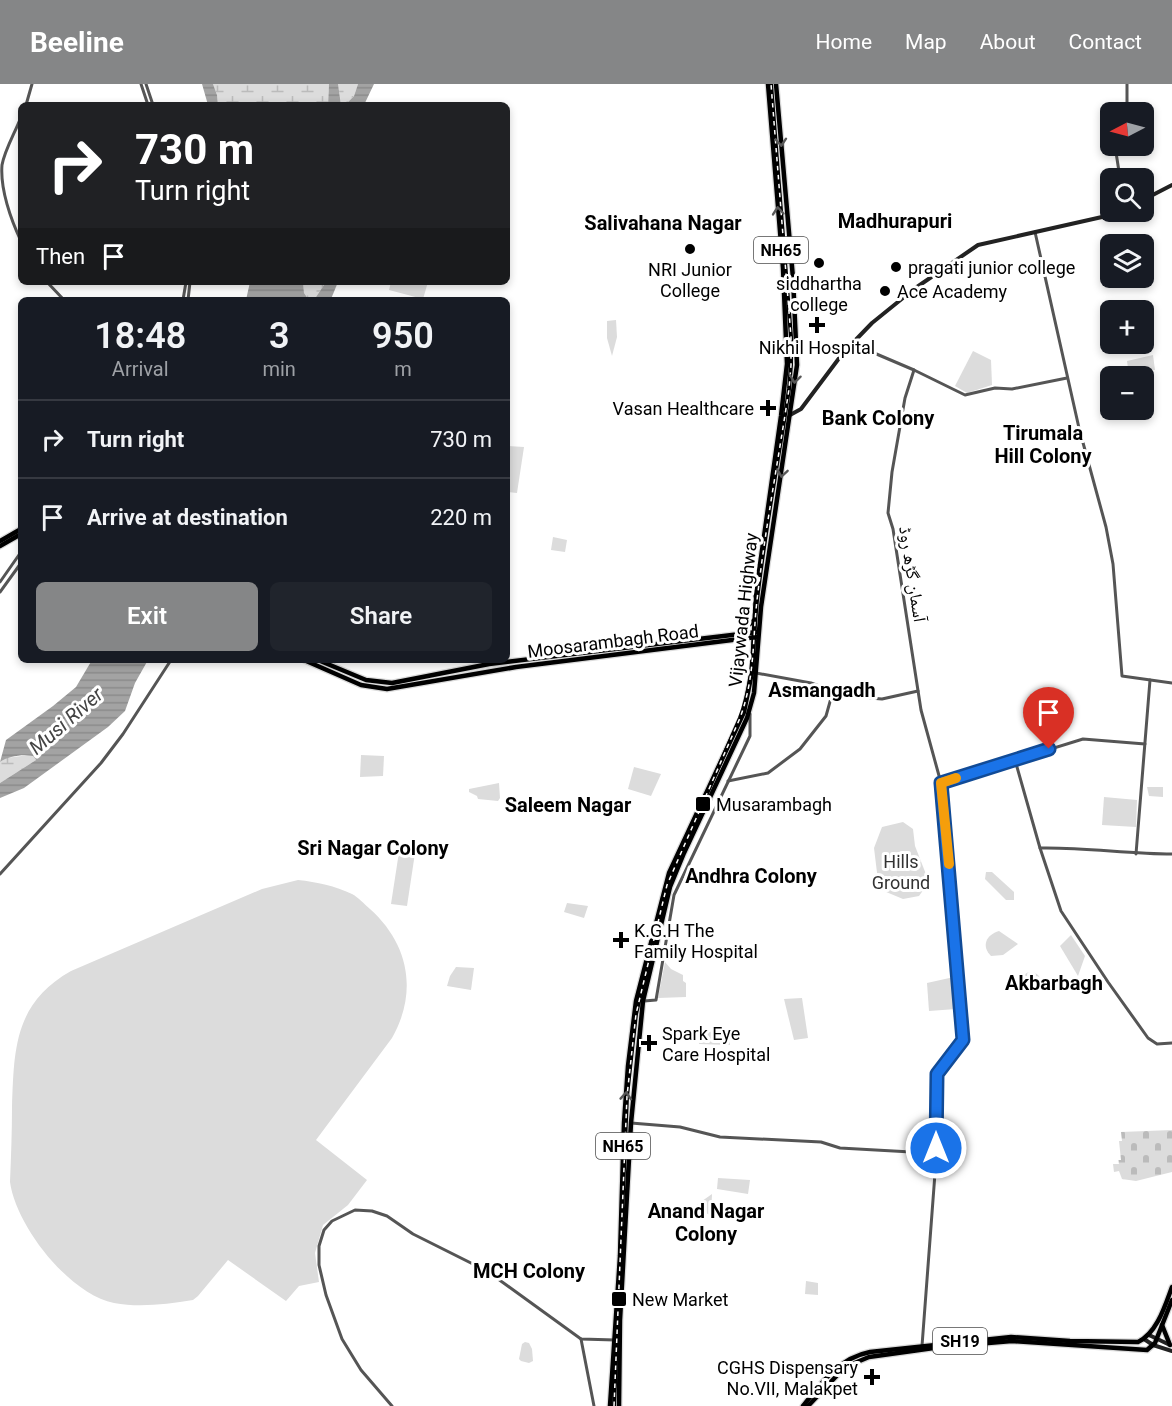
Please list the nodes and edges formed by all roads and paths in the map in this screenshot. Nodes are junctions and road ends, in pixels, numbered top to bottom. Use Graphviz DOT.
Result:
graph roads {
  1 [pos="32,84"];
  2 [pos="141,84"];
  3 [pos="146,84"];
  4 [pos="768,84"];
  5 [pos="776,84"];
  6 [pos="1127,84"];
  7 [pos="27,102"];
  8 [pos="147,102"];
  9 [pos="152,102"];
  10 [pos="1127,102"];
  11 [pos="18,124"];
  12 [pos="1172,185"];
  13 [pos="1154,194"];
  14 [pos="1100,217"];
  15 [pos="1035,232"];
  16 [pos="18,233"];
  17 [pos="783,278"];
  18 [pos="793,278"];
  19 [pos="50,285"];
  20 [pos="61,297"];
  21 [pos="853,344"];
  22 [pos="787,358"];
  23 [pos="796,358"];
  24 [pos="914,370"];
  25 [pos="1067,378"];
  26 [pos="790,415"];
  27 [pos="768,507"];
  28 [pos="776,510"];
  29 [pos="18,531"];
  30 [pos="18,536"];
  31 [pos="0,541"];
  32 [pos="0,546"];
  33 [pos="18,556"];
  34 [pos="769,556"];
  35 [pos="776,558"];
  36 [pos="18,566"];
  37 [pos="0,582"];
  38 [pos="0,592"];
  39 [pos="754,621"];
  40 [pos="740,634"];
  41 [pos="756,634"];
  42 [pos="510,661"];
  43 [pos="169,663"];
  44 [pos="311,663"];
  45 [pos="325,663"];
  46 [pos="497,663"];
  47 [pos="756,673"];
  48 [pos="1150,680"];
  49 [pos="1172,683"];
  50 [pos="833,691"];
  51 [pos="918,691"];
  52 [pos="749,709"];
  53 [pos="1145,744"];
  54 [pos="1015,760"];
  55 [pos="728,781"];
  56 [pos="941,783"];
  57 [pos="1040,848"];
  58 [pos="1136,854"];
  59 [pos="1172,854"];
  60 [pos="677,863"];
  61 [pos="0,874"];
  62 [pos="643,1001"];
  63 [pos="1172,1044"];
  64 [pos="624,1123"];
  65 [pos="631,1123"];
  66 [pos="936,1148"];
  67 [pos="929,1153"];
  68 [pos="936,1160"];
  69 [pos="1172,1287"];
  70 [pos="1172,1300"];
  71 [pos="1162,1324"];
  72 [pos="1148,1335"];
  73 [pos="581,1339"];
  74 [pos="615,1340"];
  75 [pos="1154,1342"];
  76 [pos="922,1346"];
  77 [pos="1171,1347"];
  78 [pos="619,1404"];
  79 [pos="392,1406"];
  80 [pos="594,1406"];
  81 [pos="610,1406"];
  82 [pos="803,1406"];
  83 [pos="808,1406"];
  1 -- 7 [label="street"];
  2 -- 8 [label="street"];
  3 -- 9 [label="street"];
  17 -- 4 [label="main road, Vijaywada Highway / NH65, one-way"];
  5 -- 18 [label="main road, Vijaywada Highway / NH65, one-way"];
  6 -- 10 [label="street"];
  11 -- 16 [label="street"];
  12 -- 13 [label="main road"];
  14 -- 15 [label="main road"];
  15 -- 21 [label="main road"];
  15 -- 25 [label="street"];
  17 -- 18 [label="main road"];
  17 -- 22 [label="main road, Vijaywada Highway / NH65"];
  18 -- 23 [label="main road, Vijaywada Highway / NH65"];
  19 -- 20 [label="street"];
  21 -- 24 [label="street"];
  21 -- 26 [label="main road"];
  22 -- 23 [label="main road"];
  22 -- 27 [label="main road, Vijaywada Highway / NH65"];
  23 -- 26 [label="main road, Vijaywada Highway / NH65, one-way"];
  24 -- 25 [label="street"];
  24 -- 51 [label="street, آسمان گڑھ روڈ"];
  25 -- 48 [label="street"];
  26 -- 28 [label="main road, Vijaywada Highway / NH65, one-way"];
  27 -- 28 [label="main road"];
  27 -- 39 [label="main road, Vijaywada Highway / NH65"];
  28 -- 34 [label="main road, Vijaywada Highway / NH65"];
  29 -- 31 [label="main road"];
  30 -- 32 [label="main road"];
  33 -- 37 [label="street"];
  34 -- 35 [label="main road"];
  34 -- 41 [label="main road, Vijaywada Highway / NH65"];
  36 -- 38 [label="street"];
  39 -- 40 [label="main road"];
  39 -- 41 [label="main road, Vijaywada Highway / NH65"];
  40 -- 41 [label="main road, Moosarambagh Road"];
  40 -- 42 [label="main road, Moosarambagh Road"];
  41 -- 44 [label="main road, Moosarambagh Road"];
  41 -- 47 [label="main road, Vijaywada Highway / NH65"];
  41 -- 60 [label="main road, Vijaywada Highway / NH65"];
  43 -- 61 [label="street"];
  45 -- 46 [label="main road, Moosarambagh Road"];
  47 -- 50 [label="street"];
  47 -- 52 [label="main road, Vijaywada Highway / NH65"];
  48 -- 49 [label="street"];
  48 -- 53 [label="street"];
  50 -- 51 [label="street"];
  50 -- 55 [label="street"];
  51 -- 56 [label="street, آسمان گڑھ روڈ"];
  52 -- 55 [label="street"];
  52 -- 60 [label="main road, Vijaywada Highway / NH65"];
  53 -- 54 [label="street"];
  53 -- 58 [label="street"];
  54 -- 56 [label="street"];
  54 -- 57 [label="street"];
  55 -- 62 [label="street"];
  56 -- 66 [label="street, آسمان گڑھ روڈ"];
  57 -- 58 [label="street"];
  57 -- 63 [label="street"];
  58 -- 59 [label="street"];
  60 -- 62 [label="main road, Vijaywada Highway / NH65"];
  64 -- 60 [label="main road, Vijaywada Highway / NH65, one-way"];
  62 -- 65 [label="main road, Vijaywada Highway / NH65"];
  64 -- 65 [label="street"];
  64 -- 74 [label="main road, Vijaywada Highway / NH65"];
  65 -- 67 [label="street"];
  65 -- 78 [label="main road, Vijaywada Highway / NH65"];
  66 -- 67 [label="street"];
  66 -- 68 [label="street"];
  67 -- 68 [label="street"];
  68 -- 76 [label="street"];
  69 -- 72 [label="main road"];
  70 -- 71 [label="main road"];
  71 -- 75 [label="main road"];
  71 -- 77 [label="main road"];
  72 -- 75 [label="main road"];
  72 -- 76 [label="main road, SH19"];
  73 -- 74 [label="street"];
  73 -- 79 [label="street"];
  73 -- 80 [label="street"];
  74 -- 81 [label="main road, Vijaywada Highway / NH65"];
  75 -- 77 [label="main road"];
  75 -- 83 [label="main road, SH19"];
  76 -- 82 [label="main road, SH19"];
}
